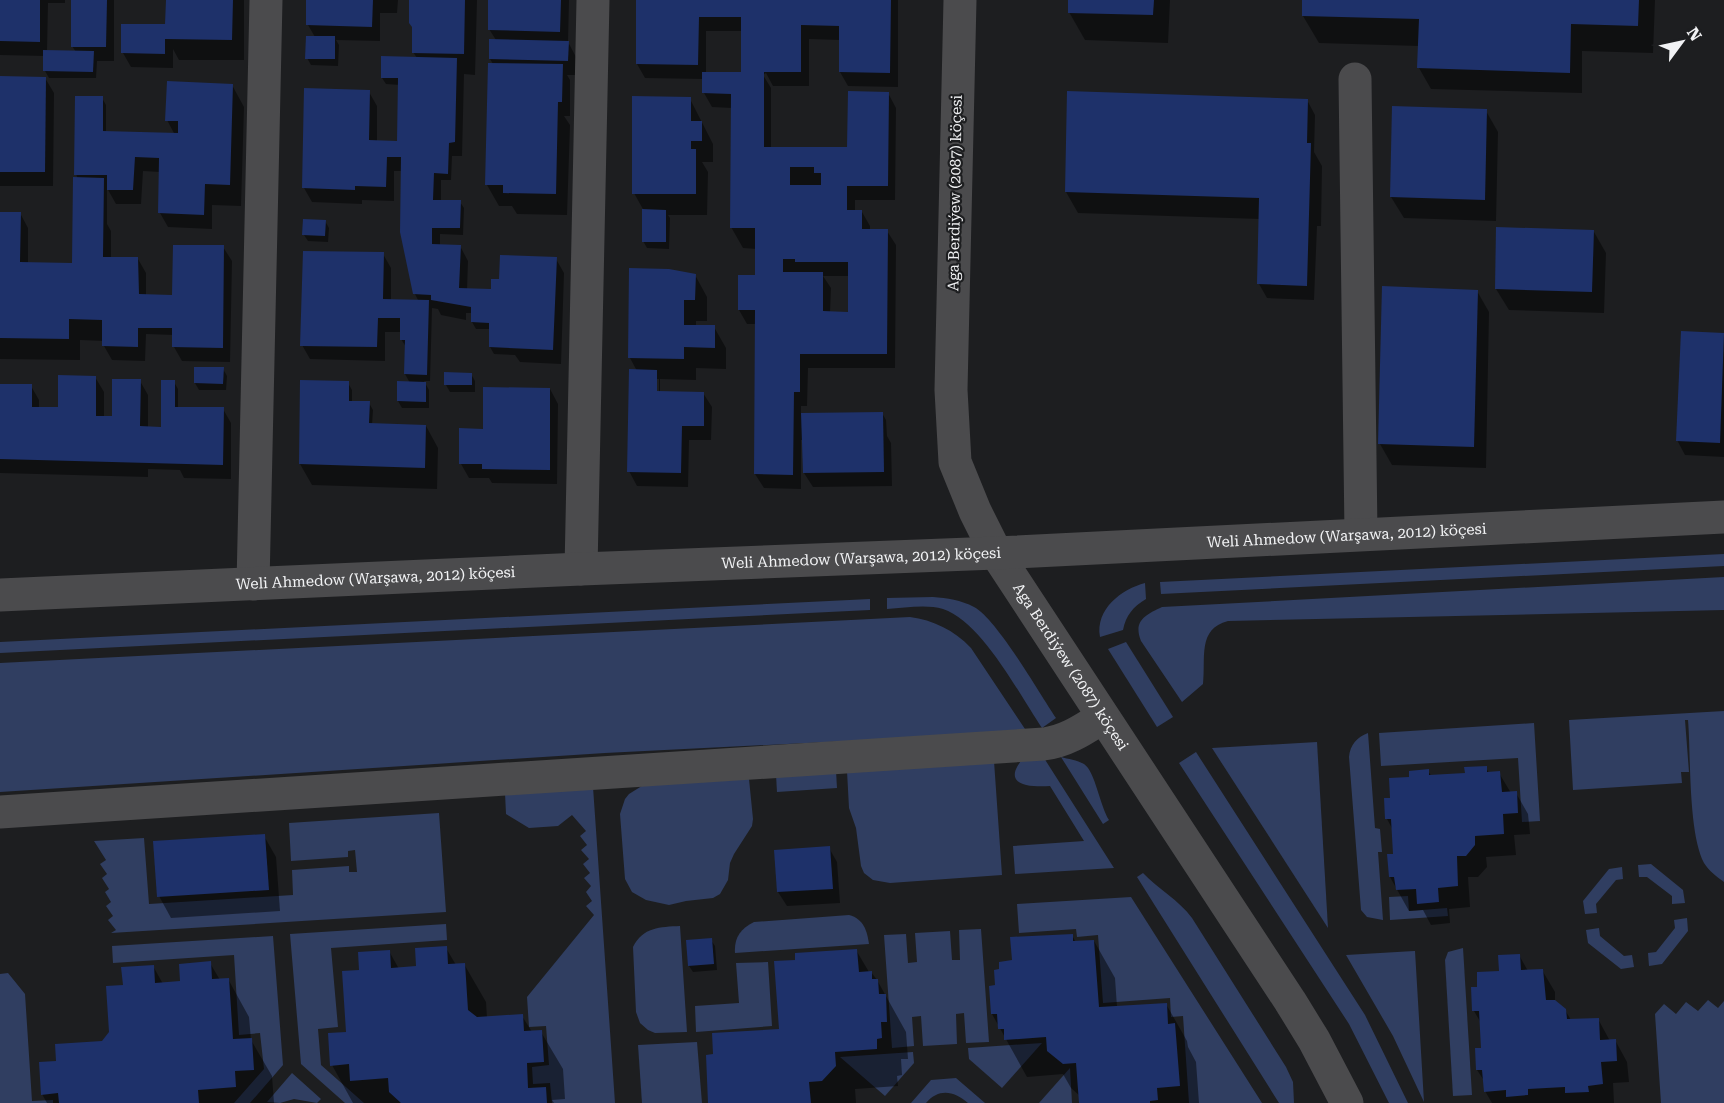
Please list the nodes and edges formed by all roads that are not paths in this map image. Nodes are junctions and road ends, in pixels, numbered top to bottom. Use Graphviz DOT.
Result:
graph roads {
  1 [pos="266,0"];
  2 [pos="593,0"];
  3 [pos="960,0"];
  4 [pos="1355,79"];
  5 [pos="1724,518"];
  6 [pos="1361,534"];
  7 [pos="996,553"];
  8 [pos="581,569"];
  9 [pos="253,584"];
  10 [pos="0,595"];
  11 [pos="1103,717"];
  12 [pos="0,812"];
  13 [pos="1339,1095"];
  1 -- 9 [label="street"];
  2 -- 8 [label="street"];
  3 -- 7 [label="street, Aga Berdiýew (2087) köçesi"];
  4 -- 6 [label="street"];
  5 -- 6 [label="street, Weli Ahmedow (Warşawa, 2012) köçesi"];
  6 -- 7 [label="street, Weli Ahmedow (Warşawa, 2012) köçesi"];
  7 -- 8 [label="street, Weli Ahmedow (Warşawa, 2012) köçesi"];
  7 -- 11 [label="street, Aga Berdiýew (2087) köçesi"];
  8 -- 9 [label="street, Weli Ahmedow (Warşawa, 2012) köçesi"];
  9 -- 10 [label="street, Weli Ahmedow (Warşawa, 2012) köçesi"];
  11 -- 12 [label="street"];
  11 -- 13 [label="street, Aga Berdiýew (2087) köçesi"];
}
